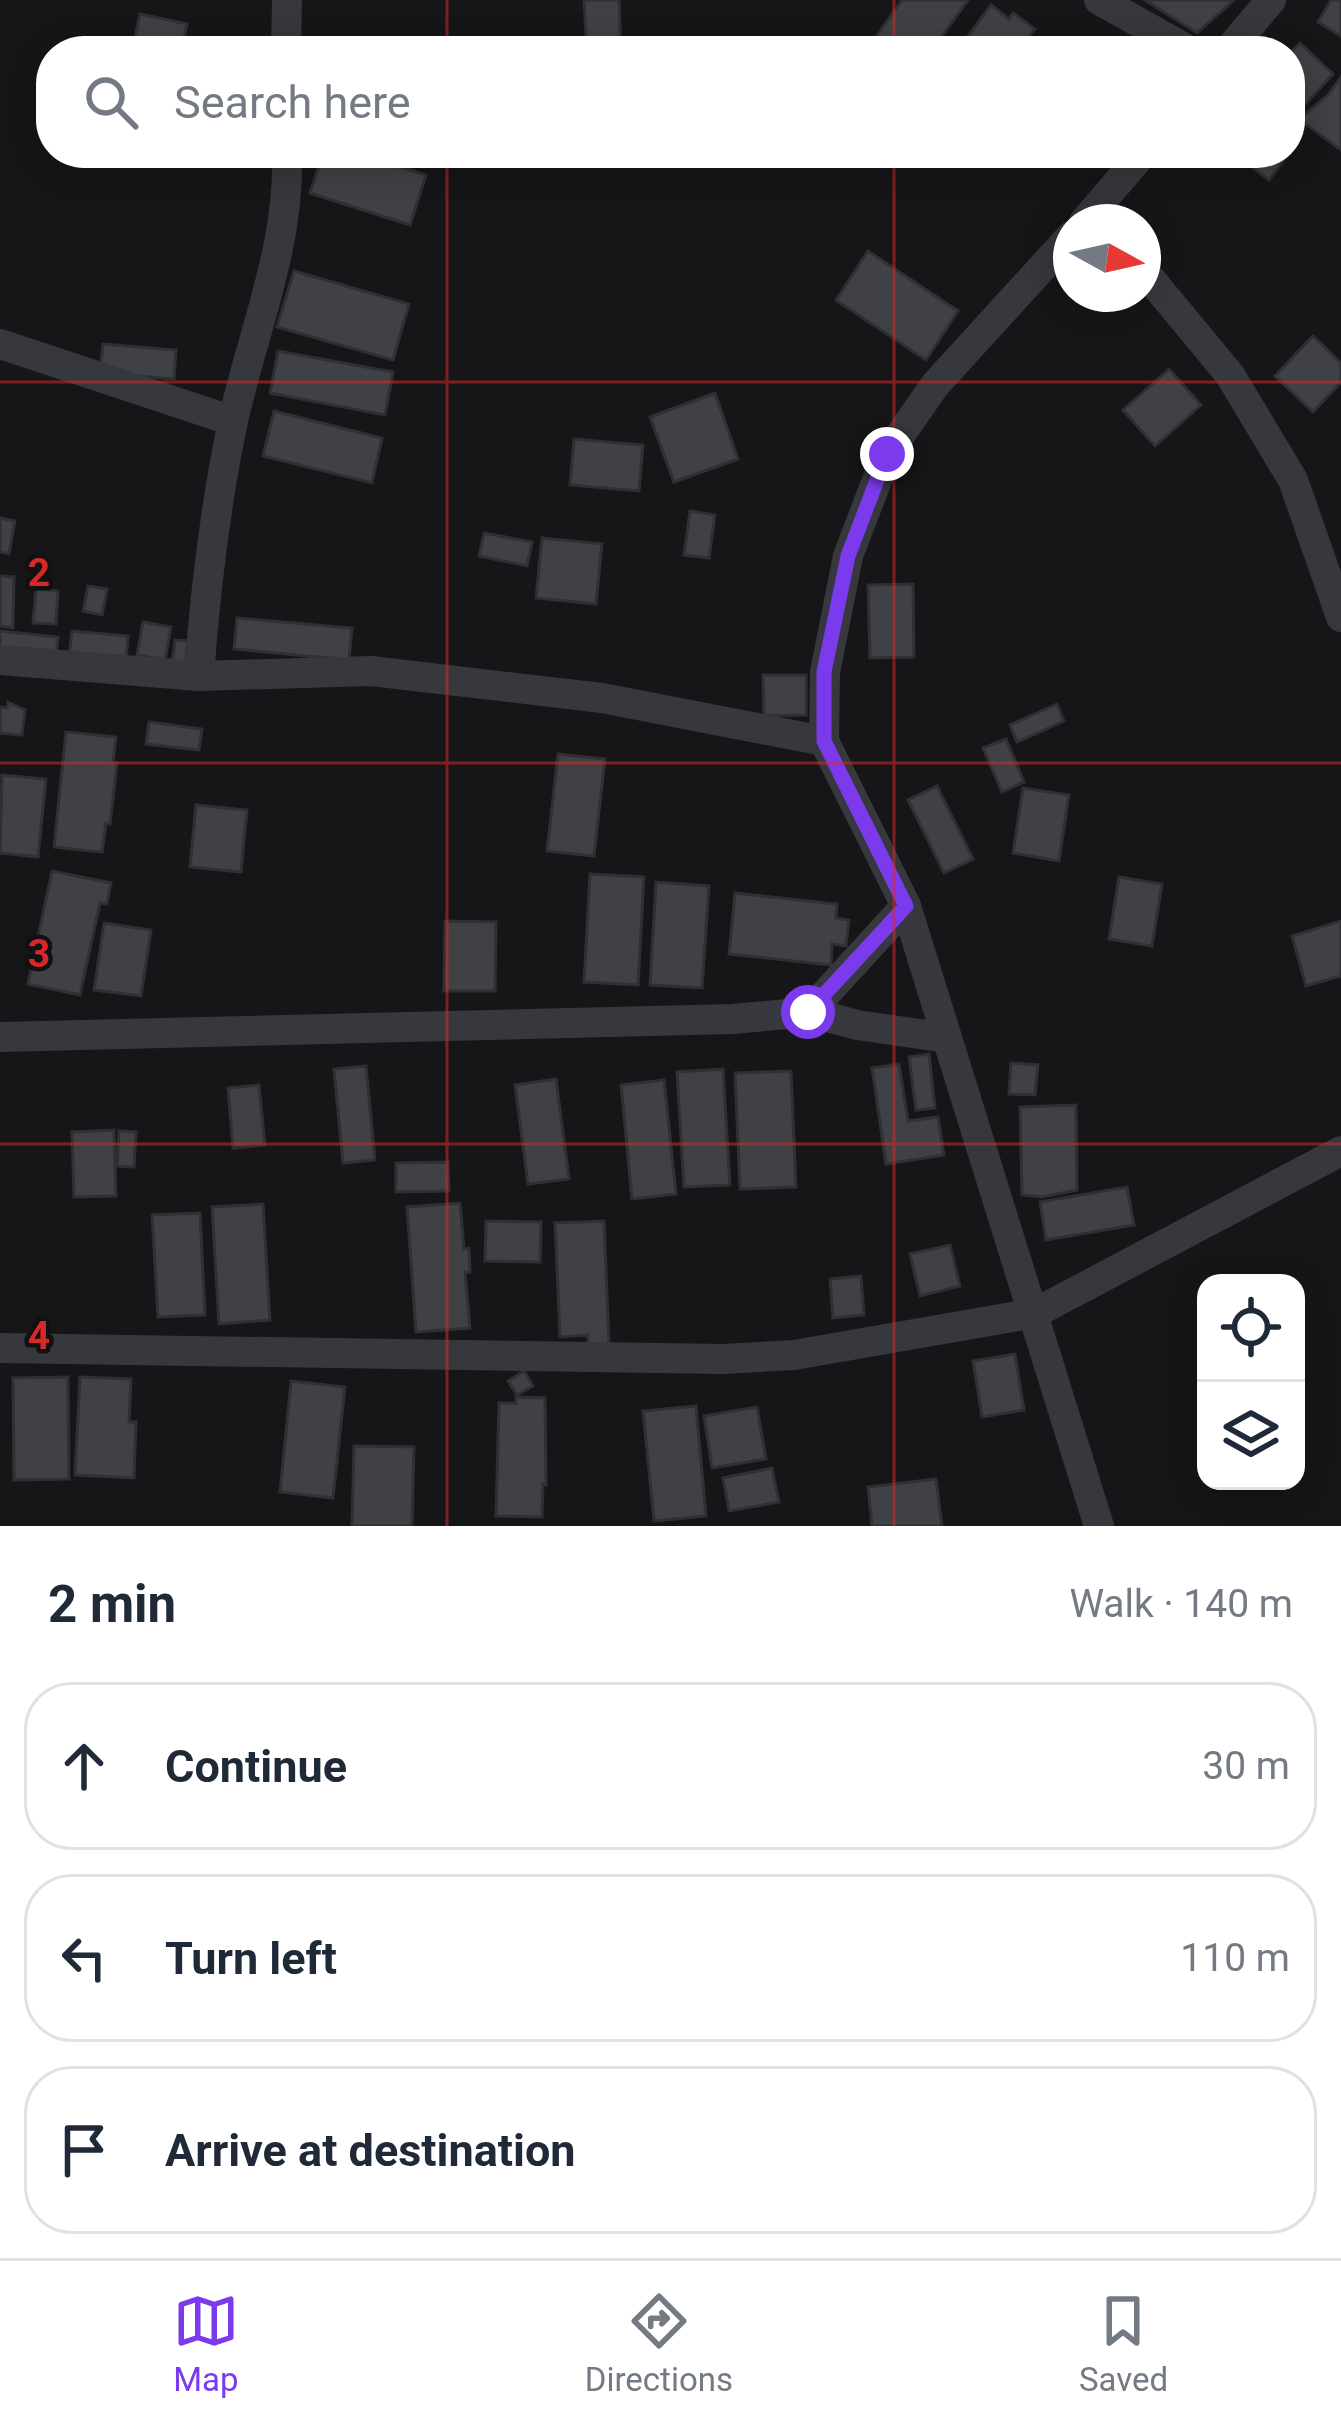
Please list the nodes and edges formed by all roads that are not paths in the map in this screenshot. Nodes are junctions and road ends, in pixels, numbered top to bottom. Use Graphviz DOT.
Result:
graph roads {
  1 [pos="286,0"];
  2 [pos="1100,0"];
  3 [pos="1271,0"];
  4 [pos="286,36"];
  5 [pos="1164,36"];
  6 [pos="1241,36"];
  7 [pos="288,168"];
  8 [pos="1132,168"];
  9 [pos="1105,204"];
  10 [pos="1053,256"];
  11 [pos="1161,292"];
  12 [pos="0,344"];
  13 [pos="233,422"];
  14 [pos="1341,617"];
  15 [pos="0,660"];
  16 [pos="199,676"];
  17 [pos="824,741"];
  18 [pos="906,906"];
  19 [pos="808,1012"];
  20 [pos="0,1037"];
  21 [pos="947,1038"];
  22 [pos="1341,1151"];
  23 [pos="1035,1312"];
  24 [pos="0,1348"];
  25 [pos="1099,1526"];
  1 -- 4 [label="street"];
  2 -- 5 [label="street"];
  3 -- 6 [label="street"];
  7 -- 13 [label="street"];
  8 -- 9 [label="street"];
  10 -- 17 [label="street"];
  11 -- 14 [label="street"];
  12 -- 13 [label="street"];
  13 -- 16 [label="street"];
  15 -- 16 [label="street"];
  16 -- 17 [label="street"];
  17 -- 18 [label="street"];
  18 -- 19 [label="street"];
  18 -- 21 [label="street"];
  19 -- 20 [label="street"];
  19 -- 21 [label="street"];
  21 -- 23 [label="street"];
  22 -- 23 [label="street"];
  23 -- 24 [label="street"];
  23 -- 25 [label="street"];
}
